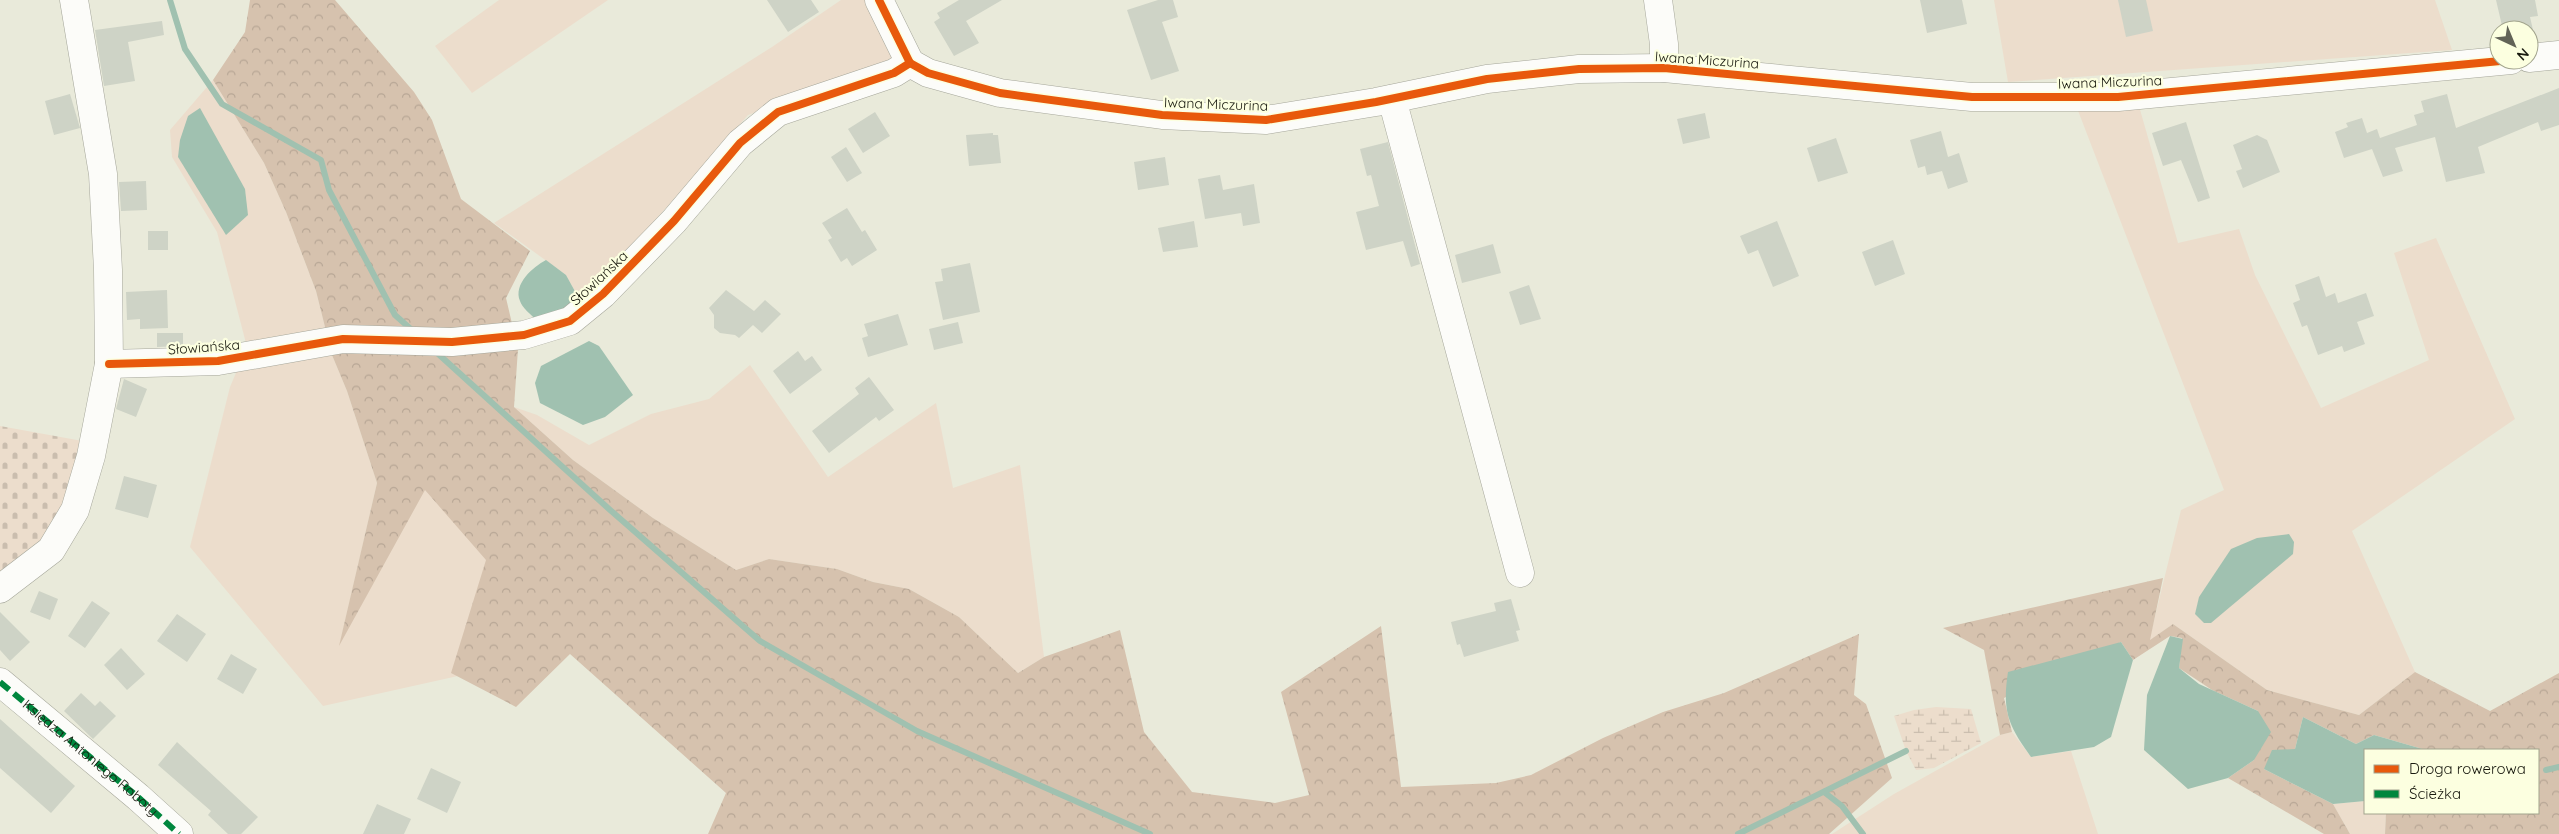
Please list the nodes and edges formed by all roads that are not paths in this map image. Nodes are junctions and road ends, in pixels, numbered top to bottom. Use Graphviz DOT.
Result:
graph roads {
  1 [pos="74,0"];
  2 [pos="879,0"];
  3 [pos="1658,0"];
  4 [pos="2559,56"];
  5 [pos="2539,57"];
  6 [pos="2489,62"];
  7 [pos="910,63"];
  8 [pos="1664,68"];
  9 [pos="1392,99"];
  10 [pos="109,364"];
  11 [pos="1520,573"];
  12 [pos="0,590"];
  13 [pos="0,682"];
  14 [pos="178,834"];
  1 -- 10 [label="street"];
  2 -- 7 [label="street"];
  3 -- 8 [label="street, Iwana Miczurina"];
  4 -- 5 [label="street"];
  6 -- 8 [label="street, Iwana Miczurina"];
  7 -- 9 [label="street, Iwana Miczurina"];
  7 -- 10 [label="street, Słowiańska"];
  8 -- 9 [label="street, Iwana Miczurina"];
  9 -- 11 [label="street"];
  10 -- 12 [label="street"];
  13 -- 14 [label="street, Księdza Antoniego Roboty"];
}
